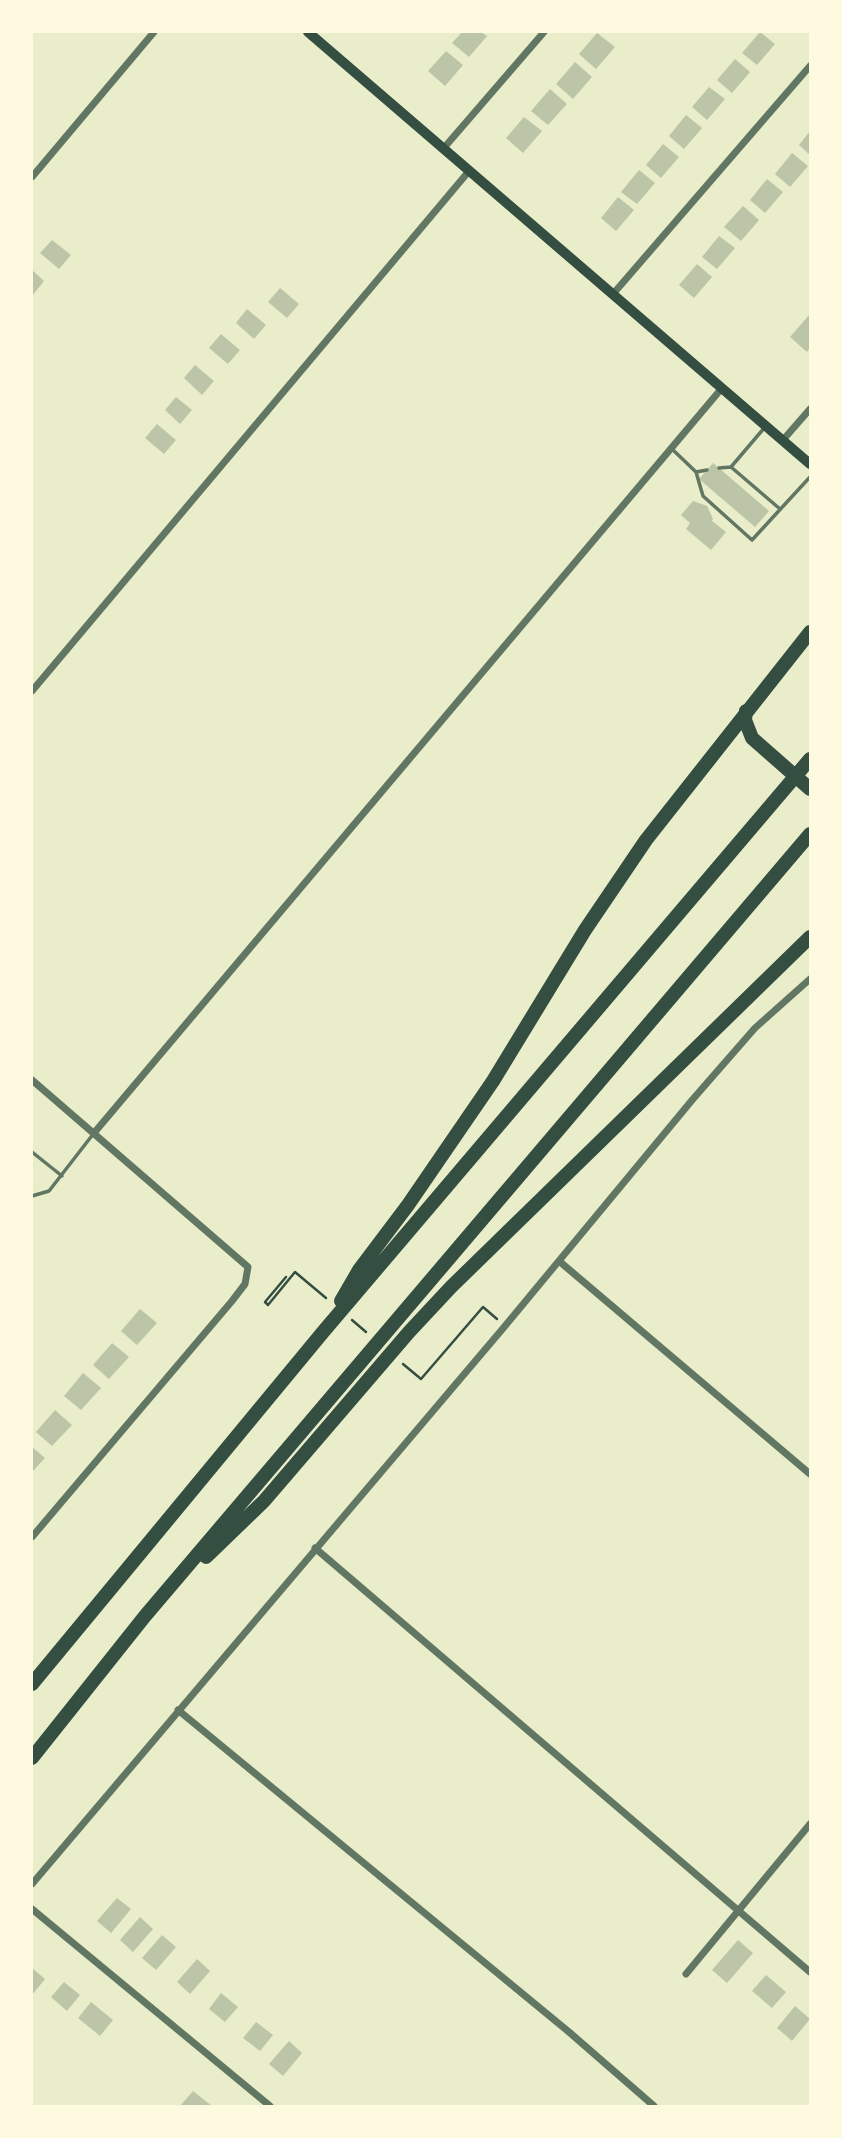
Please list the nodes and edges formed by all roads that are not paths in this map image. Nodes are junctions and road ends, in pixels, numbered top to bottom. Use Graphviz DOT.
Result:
graph roads {
  1 [pos="154,32"];
  2 [pos="308,32"];
  3 [pos="544,32"];
  4 [pos="810,66"];
  5 [pos="443,149"];
  6 [pos="469,171"];
  7 [pos="32,177"];
  8 [pos="613,294"];
  9 [pos="722,388"];
  10 [pos="810,409"];
  11 [pos="766,426"];
  12 [pos="783,440"];
  13 [pos="671,448"];
  14 [pos="810,464"];
  15 [pos="731,467"];
  16 [pos="719,468"];
  17 [pos="707,470"];
  18 [pos="696,472"];
  19 [pos="810,477"];
  20 [pos="780,509"];
  21 [pos="810,632"];
  22 [pos="32,691"];
  23 [pos="746,710"];
  24 [pos="810,759"];
  25 [pos="810,789"];
  26 [pos="810,834"];
  27 [pos="810,937"];
  28 [pos="810,979"];
  29 [pos="32,1080"];
  30 [pos="94,1133"];
  31 [pos="32,1152"];
  32 [pos="62,1176"];
  33 [pos="32,1196"];
  34 [pos="559,1261"];
  35 [pos="323,1332"];
  36 [pos="810,1474"];
  37 [pos="32,1537"];
  38 [pos="315,1548"];
  39 [pos="145,1616"];
  40 [pos="32,1684"];
  41 [pos="178,1710"];
  42 [pos="32,1758"];
  43 [pos="810,1824"];
  44 [pos="32,1884"];
  45 [pos="32,1909"];
  46 [pos="738,1910"];
  47 [pos="810,1972"];
  48 [pos="686,1974"];
  49 [pos="270,2106"];
  50 [pos="654,2106"];
  1 -- 7 [label="street"];
  2 -- 5 [label="main road"];
  3 -- 5 [label="street"];
  4 -- 8 [label="street"];
  5 -- 6 [label="main road"];
  6 -- 8 [label="main road"];
  6 -- 22 [label="street"];
  8 -- 9 [label="main road"];
  9 -- 11 [label="main road"];
  9 -- 13 [label="street"];
  10 -- 12 [label="street"];
  11 -- 12 [label="main road"];
  11 -- 15 [label="lane"];
  12 -- 14 [label="main road"];
  13 -- 18 [label="lane"];
  13 -- 30 [label="street"];
  15 -- 16 [label="lane"];
  15 -- 20 [label="lane"];
  17 -- 18 [label="lane"];
  18 -- 20 [label="lane"];
  19 -- 20 [label="lane"];
  21 -- 23 [label="highway"];
  23 -- 25 [label="highway"];
  23 -- 35 [label="highway"];
  24 -- 35 [label="highway"];
  26 -- 39 [label="highway"];
  27 -- 39 [label="highway"];
  28 -- 34 [label="street"];
  29 -- 30 [label="street"];
  30 -- 32 [label="lane"];
  30 -- 37 [label="street"];
  31 -- 32 [label="lane"];
  32 -- 33 [label="lane"];
  34 -- 36 [label="street"];
  34 -- 38 [label="street"];
  35 -- 40 [label="highway"];
  38 -- 41 [label="street"];
  38 -- 46 [label="street"];
  39 -- 42 [label="highway"];
  41 -- 44 [label="street"];
  41 -- 50 [label="street"];
  43 -- 46 [label="street"];
  45 -- 49 [label="street"];
  46 -- 47 [label="street"];
  46 -- 48 [label="street"];
}
